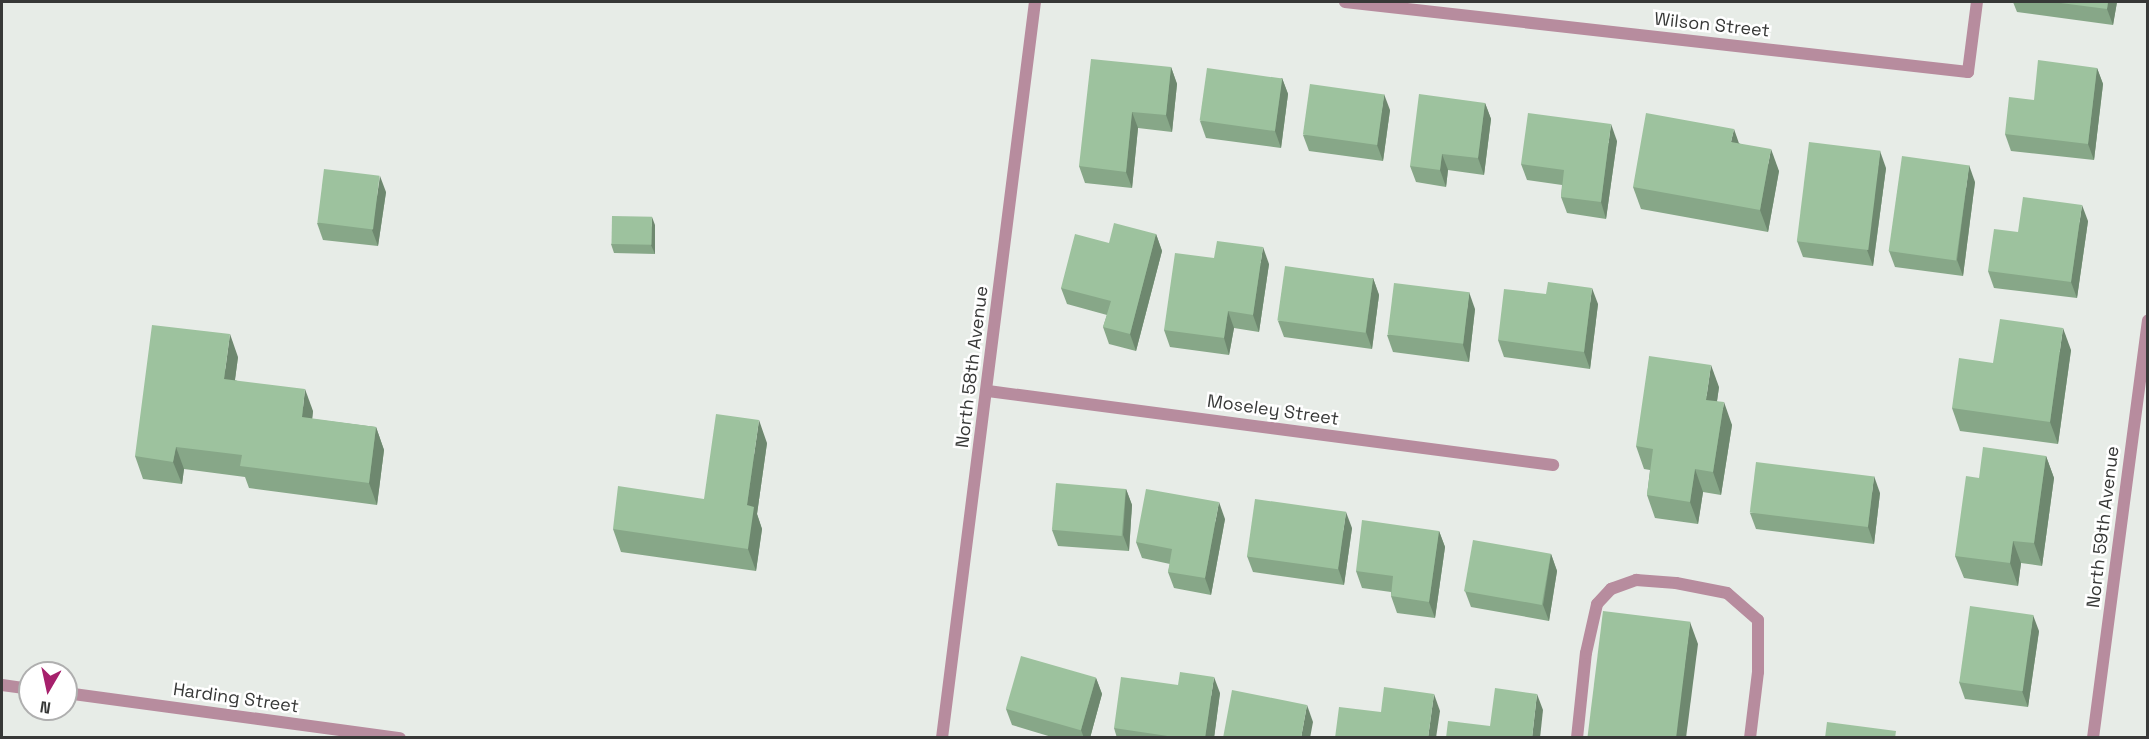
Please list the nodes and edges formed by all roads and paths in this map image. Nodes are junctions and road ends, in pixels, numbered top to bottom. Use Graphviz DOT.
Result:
graph roads {
  1 [pos="1035,2"];
  2 [pos="1345,2"];
  3 [pos="1977,2"];
  4 [pos="2148,321"];
  5 [pos="988,391"];
  6 [pos="1553,465"];
  7 [pos="2,685"];
  8 [pos="18,687"];
  9 [pos="78,695"];
  10 [pos="400,738"];
  11 [pos="942,738"];
  12 [pos="1577,738"];
  13 [pos="1750,738"];
  14 [pos="2094,738"];
  1 -- 5 [label="street, North 58th Avenue"];
  2 -- 3 [label="street, Wilson Street"];
  4 -- 14 [label="street, North 59th Avenue"];
  5 -- 6 [label="street, Moseley Street"];
  5 -- 11 [label="street, North 58th Avenue"];
  7 -- 8 [label="street"];
  9 -- 10 [label="street, Harding Street"];
  12 -- 13 [label="street"];
}
